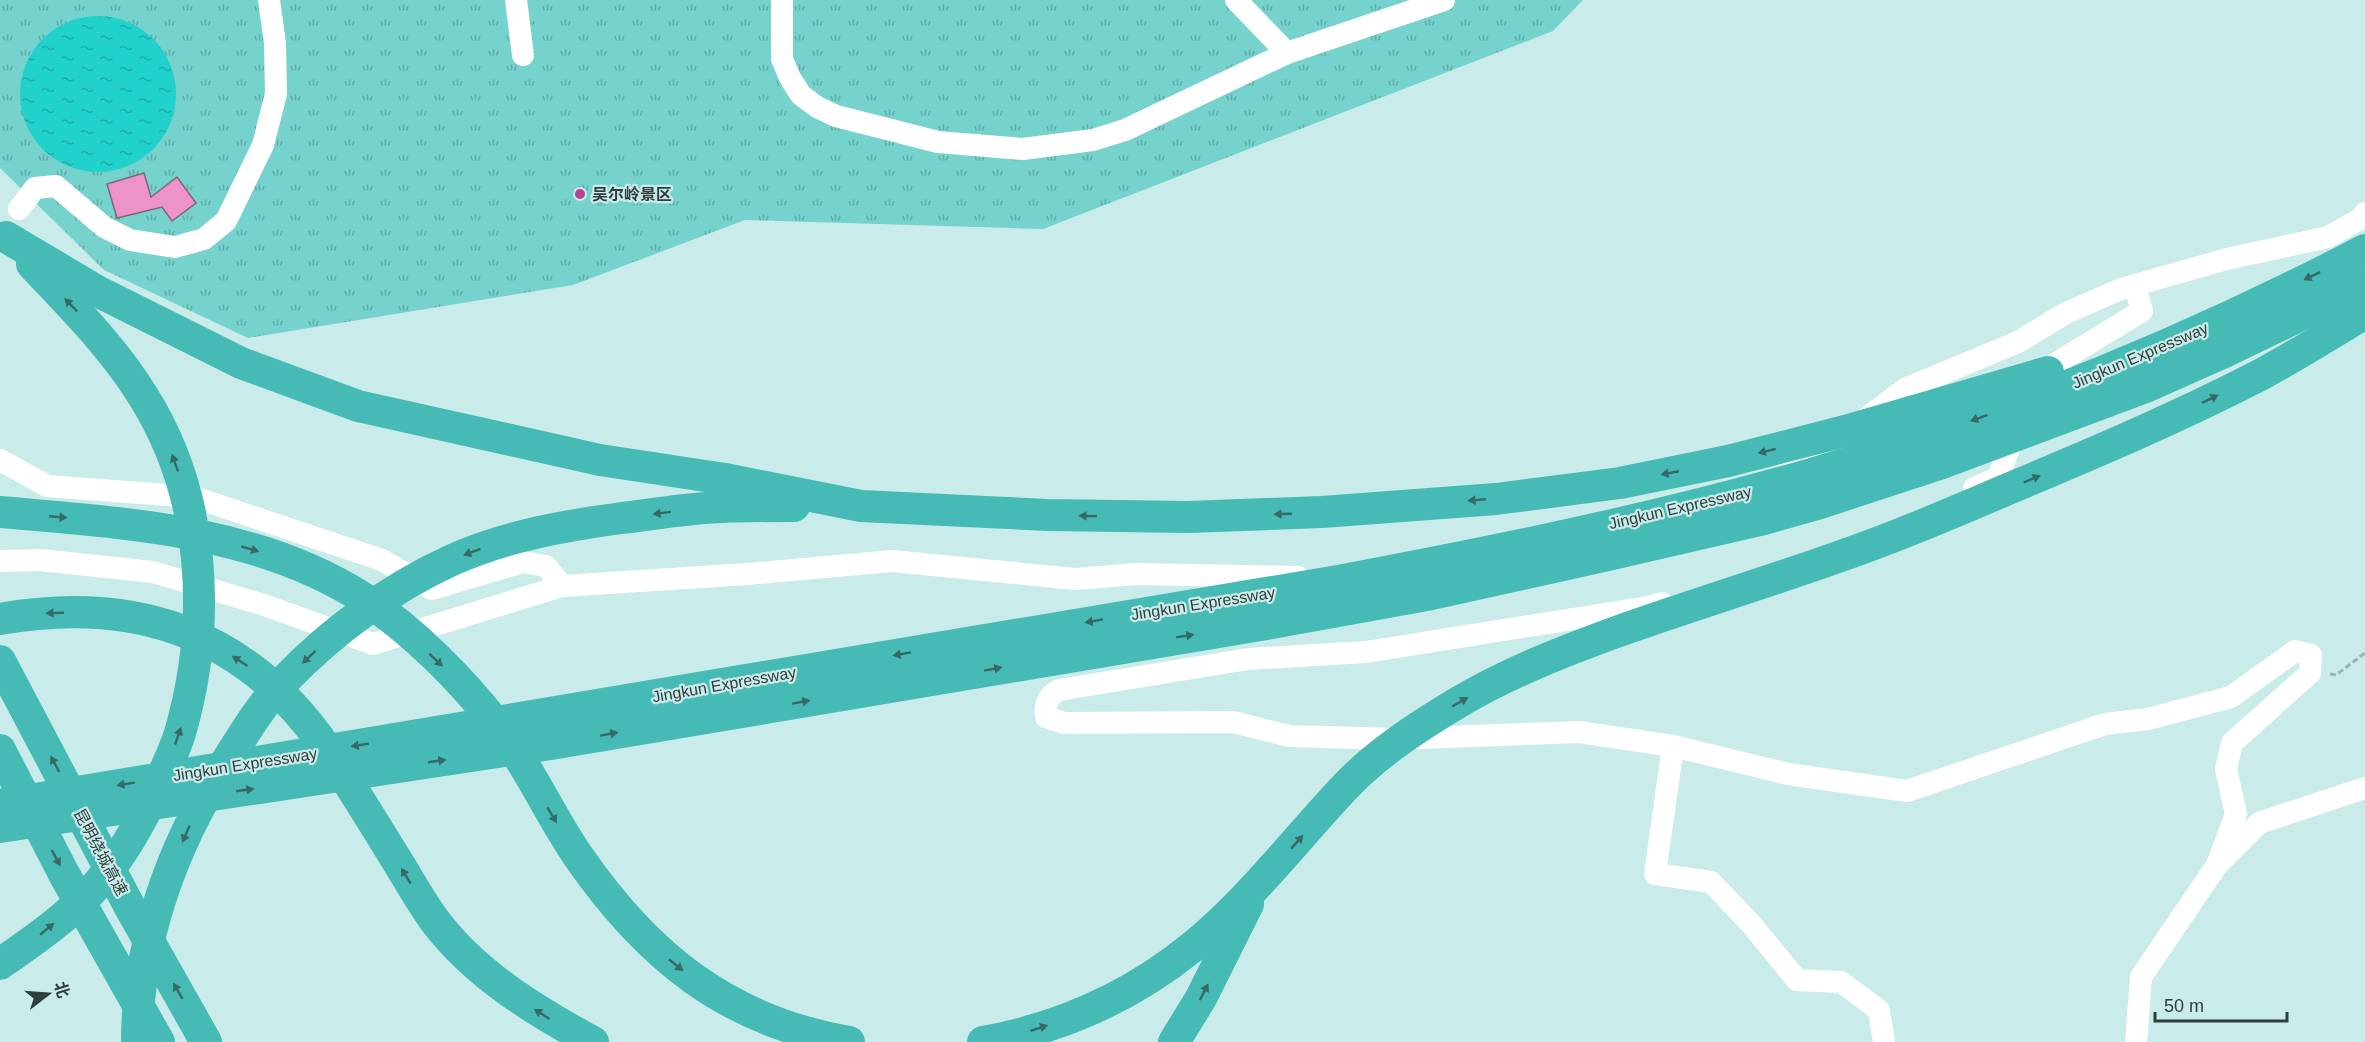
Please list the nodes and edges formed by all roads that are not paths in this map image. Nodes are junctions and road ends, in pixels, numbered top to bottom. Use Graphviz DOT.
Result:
graph roads {
  1 [pos="269,0"];
  2 [pos="516,0"];
  3 [pos="783,0"];
  4 [pos="1236,0"];
  5 [pos="1444,0"];
  6 [pos="1287,53"];
  7 [pos="523,55"];
  8 [pos="2365,213"];
  9 [pos="8,226"];
  10 [pos="2365,250"];
  11 [pos="2365,284"];
  12 [pos="2135,286"];
  13 [pos="2365,313"];
  14 [pos="2207,327"];
  15 [pos="0,460"];
  16 [pos="861,506"];
  17 [pos="0,512"];
  18 [pos="0,561"];
  19 [pos="562,586"];
  20 [pos="0,619"];
  21 [pos="0,661"];
  22 [pos="1673,746"];
  23 [pos="0,750"];
  24 [pos="2365,788"];
  25 [pos="0,805"];
  26 [pos="0,827"];
  27 [pos="2217,865"];
  28 [pos="1258,884"];
  29 [pos="0,964"];
  30 [pos="137,1042"];
  31 [pos="159,1042"];
  32 [pos="206,1042"];
  33 [pos="593,1042"];
  34 [pos="849,1042"];
  35 [pos="983,1042"];
  36 [pos="1174,1042"];
  37 [pos="1884,1042"];
  38 [pos="2136,1042"];
  1 -- 9 [label="street"];
  2 -- 7 [label="street"];
  3 -- 6 [label="street"];
  4 -- 6 [label="street"];
  5 -- 6 [label="street"];
  8 -- 12 [label="street"];
  9 -- 16 [label="highway"];
  29 -- 9 [label="highway, one-way"];
  10 -- 14 [label="highway, Jingkun Expressway, one-way"];
  26 -- 11 [label="highway, Jingkun Expressway, one-way"];
  12 -- 19 [label="street"];
  12 -- 22 [label="street"];
  28 -- 13 [label="highway, one-way"];
  14 -- 16 [label="highway, one-way"];
  14 -- 25 [label="highway, Jingkun Expressway, one-way"];
  15 -- 19 [label="street"];
  16 -- 30 [label="highway, one-way"];
  17 -- 34 [label="highway, one-way"];
  18 -- 19 [label="street"];
  33 -- 20 [label="highway, one-way"];
  32 -- 21 [label="highway, 昆明绕城高速, one-way"];
  22 -- 27 [label="street"];
  22 -- 37 [label="street"];
  23 -- 31 [label="highway, one-way"];
  24 -- 27 [label="street"];
  27 -- 38 [label="street"];
  35 -- 28 [label="highway, one-way"];
  36 -- 28 [label="highway, one-way"];
}
